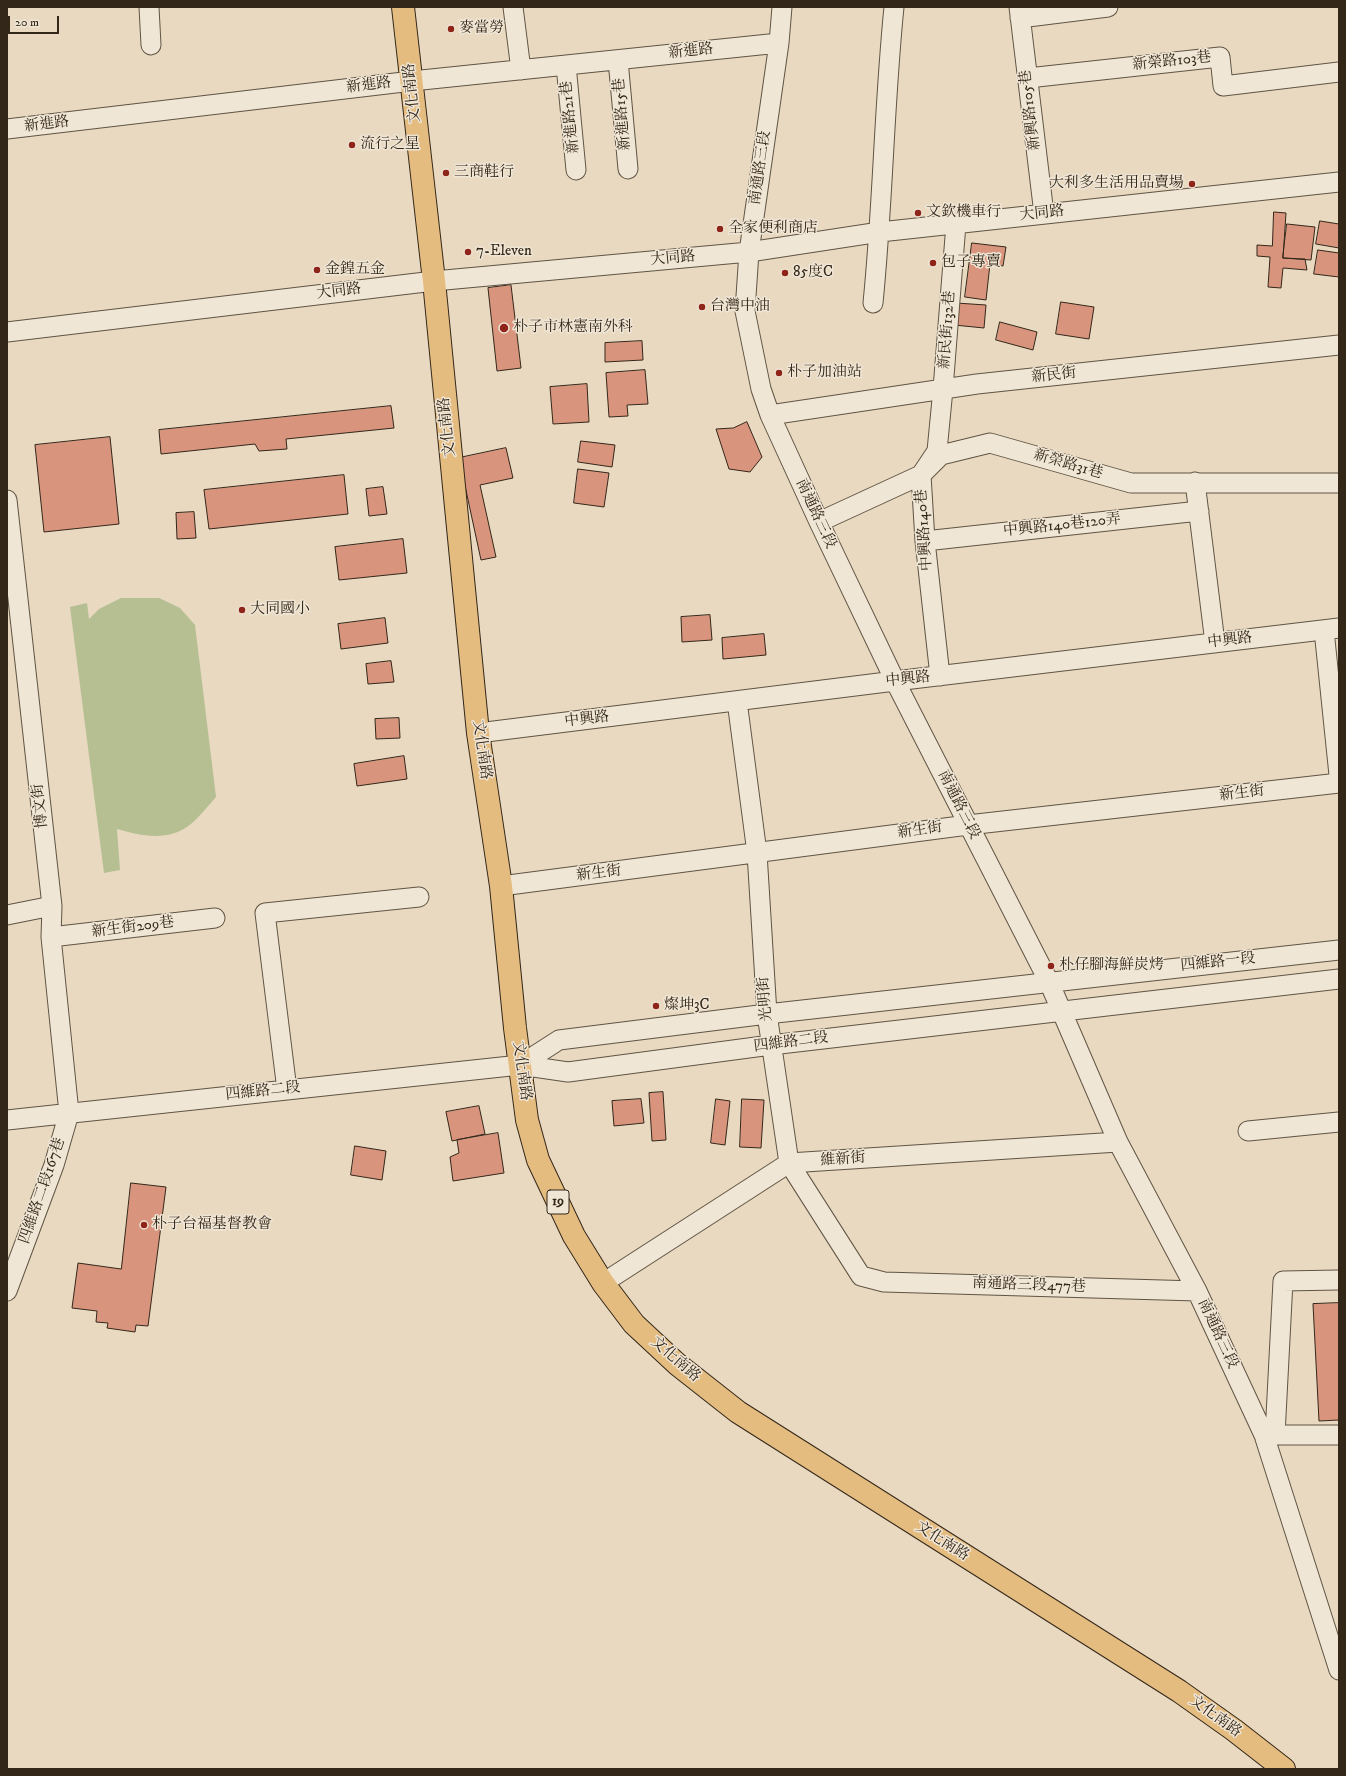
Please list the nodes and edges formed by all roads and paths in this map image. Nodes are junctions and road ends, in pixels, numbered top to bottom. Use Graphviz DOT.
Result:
graph roads {
  1 [pos="149,7"];
  2 [pos="403,7"];
  3 [pos="513,7"];
  4 [pos="782,7"];
  5 [pos="894,7"];
  6 [pos="1108,7"];
  7 [pos="1020,12"];
  8 [pos="779,43"];
  9 [pos="151,46"];
  10 [pos="618,60"];
  11 [pos="566,65"];
  12 [pos="521,70"];
  13 [pos="1339,72"];
  14 [pos="1028,78"];
  15 [pos="412,81"];
  16 [pos="7,130"];
  17 [pos="628,169"];
  18 [pos="576,170"];
  19 [pos="1339,182"];
  20 [pos="1044,214"];
  21 [pos="956,224"];
  22 [pos="880,232"];
  23 [pos="749,252"];
  24 [pos="434,281"];
  25 [pos="873,303"];
  26 [pos="7,332"];
  27 [pos="1339,345"];
  28 [pos="943,389"];
  29 [pos="770,414"];
  30 [pos="921,475"];
  31 [pos="1195,482"];
  32 [pos="1339,483"];
  33 [pos="7,500"];
  34 [pos="1198,511"];
  35 [pos="819,522"];
  36 [pos="925,541"];
  37 [pos="1331,629"];
  38 [pos="1215,642"];
  39 [pos="940,676"];
  40 [pos="895,681"];
  41 [pos="738,701"];
  42 [pos="478,733"];
  43 [pos="1339,775"];
  44 [pos="1339,782"];
  45 [pos="968,825"];
  46 [pos="757,853"];
  47 [pos="501,886"];
  48 [pos="419,897"];
  49 [pos="52,906"];
  50 [pos="7,914"];
  51 [pos="215,918"];
  52 [pos="51,937"];
  53 [pos="1339,950"];
  54 [pos="1339,979"];
  55 [pos="1048,982"];
  56 [pos="1062,1012"];
  57 [pos="767,1014"];
  58 [pos="771,1045"];
  59 [pos="520,1065"];
  60 [pos="286,1090"];
  61 [pos="70,1113"];
  62 [pos="7,1120"];
  63 [pos="1339,1122"];
  64 [pos="1248,1131"];
  65 [pos="1118,1142"];
  66 [pos="789,1163"];
  67 [pos="861,1276"];
  68 [pos="1339,1280"];
  69 [pos="603,1283"];
  70 [pos="7,1291"];
  71 [pos="1197,1291"];
  72 [pos="1339,1434"];
  73 [pos="1269,1435"];
  74 [pos="1339,1670"];
  75 [pos="1284,1769"];
  1 -- 9 [label="street"];
  2 -- 15 [label="main road, 文化南路 / 19"];
  3 -- 12 [label="street"];
  4 -- 8 [label="street, 南通路三段"];
  5 -- 22 [label="street"];
  6 -- 7 [label="street"];
  7 -- 14 [label="street, 新興路105巷"];
  8 -- 10 [label="street, 新進路"];
  8 -- 23 [label="street, 南通路三段"];
  10 -- 11 [label="street, 新進路"];
  10 -- 17 [label="street, 新進路15巷"];
  11 -- 12 [label="street, 新進路"];
  11 -- 18 [label="street, 新進路21巷"];
  12 -- 15 [label="street, 新進路"];
  13 -- 14 [label="street, 新榮路103巷"];
  14 -- 20 [label="street, 新興路105巷"];
  15 -- 16 [label="street, 新進路"];
  15 -- 24 [label="main road, 文化南路 / 19"];
  19 -- 20 [label="street, 大同路"];
  20 -- 21 [label="street, 大同路"];
  21 -- 22 [label="street, 大同路"];
  21 -- 28 [label="street, 新民街132巷"];
  22 -- 23 [label="street, 大同路"];
  22 -- 25 [label="street"];
  23 -- 24 [label="street, 大同路"];
  23 -- 29 [label="street, 南通路三段"];
  24 -- 26 [label="street, 大同路"];
  24 -- 42 [label="main road, 文化南路 / 19"];
  27 -- 28 [label="street, 新民街"];
  28 -- 29 [label="street, 新民街"];
  28 -- 30 [label="street, 中興路140巷"];
  29 -- 35 [label="street, 南通路三段"];
  30 -- 31 [label="street, 新榮路31巷"];
  30 -- 35 [label="street, 新榮路31巷"];
  30 -- 36 [label="street, 中興路140巷"];
  31 -- 32 [label="street, 新榮路31巷"];
  31 -- 34 [label="street"];
  33 -- 49 [label="street, 博文街"];
  34 -- 36 [label="street, 中興路140巷120弄"];
  34 -- 38 [label="street"];
  35 -- 40 [label="street, 南通路三段"];
  36 -- 39 [label="street, 中興路140巷"];
  37 -- 38 [label="street, 中興路"];
  37 -- 43 [label="street"];
  38 -- 39 [label="street, 中興路"];
  39 -- 40 [label="street, 中興路"];
  40 -- 41 [label="street, 中興路"];
  40 -- 45 [label="street, 南通路三段"];
  41 -- 42 [label="street, 中興路"];
  41 -- 46 [label="street, 光明街"];
  42 -- 47 [label="main road, 文化南路 / 19"];
  44 -- 45 [label="street, 新生街"];
  45 -- 46 [label="street, 新生街"];
  45 -- 55 [label="street, 南通路三段"];
  46 -- 47 [label="street, 新生街"];
  46 -- 57 [label="street, 光明街"];
  47 -- 59 [label="main road, 文化南路 / 19"];
  48 -- 60 [label="street"];
  49 -- 50 [label="street"];
  49 -- 52 [label="street, 博文街"];
  51 -- 52 [label="street, 新生街209巷"];
  52 -- 61 [label="street, 博文街"];
  53 -- 55 [label="street, 四維路一段"];
  54 -- 56 [label="street, 四維路一段"];
  55 -- 56 [label="street, 南通路三段"];
  55 -- 57 [label="street, 四維路二段"];
  56 -- 58 [label="street, 四維路二段"];
  56 -- 65 [label="street, 南通路三段"];
  57 -- 58 [label="street, 光明街"];
  57 -- 59 [label="street, 四維路二段"];
  58 -- 59 [label="street, 四維路二段"];
  58 -- 66 [label="street, 光明街"];
  59 -- 60 [label="street, 四維路二段"];
  59 -- 69 [label="main road, 文化南路 / 19"];
  60 -- 61 [label="street, 四維路二段"];
  61 -- 62 [label="street, 四維路二段"];
  61 -- 70 [label="street, 四維路二段167巷"];
  63 -- 64 [label="street"];
  65 -- 66 [label="street, 維新街"];
  65 -- 71 [label="street, 南通路三段"];
  66 -- 67 [label="street, 光明街"];
  66 -- 69 [label="street, 維新街"];
  67 -- 71 [label="street, 南通路三段477巷"];
  68 -- 73 [label="street"];
  69 -- 75 [label="main road, 文化南路 / 19"];
  71 -- 73 [label="street, 南通路三段"];
  72 -- 73 [label="street"];
  73 -- 74 [label="street, 南通路三段"];
}
